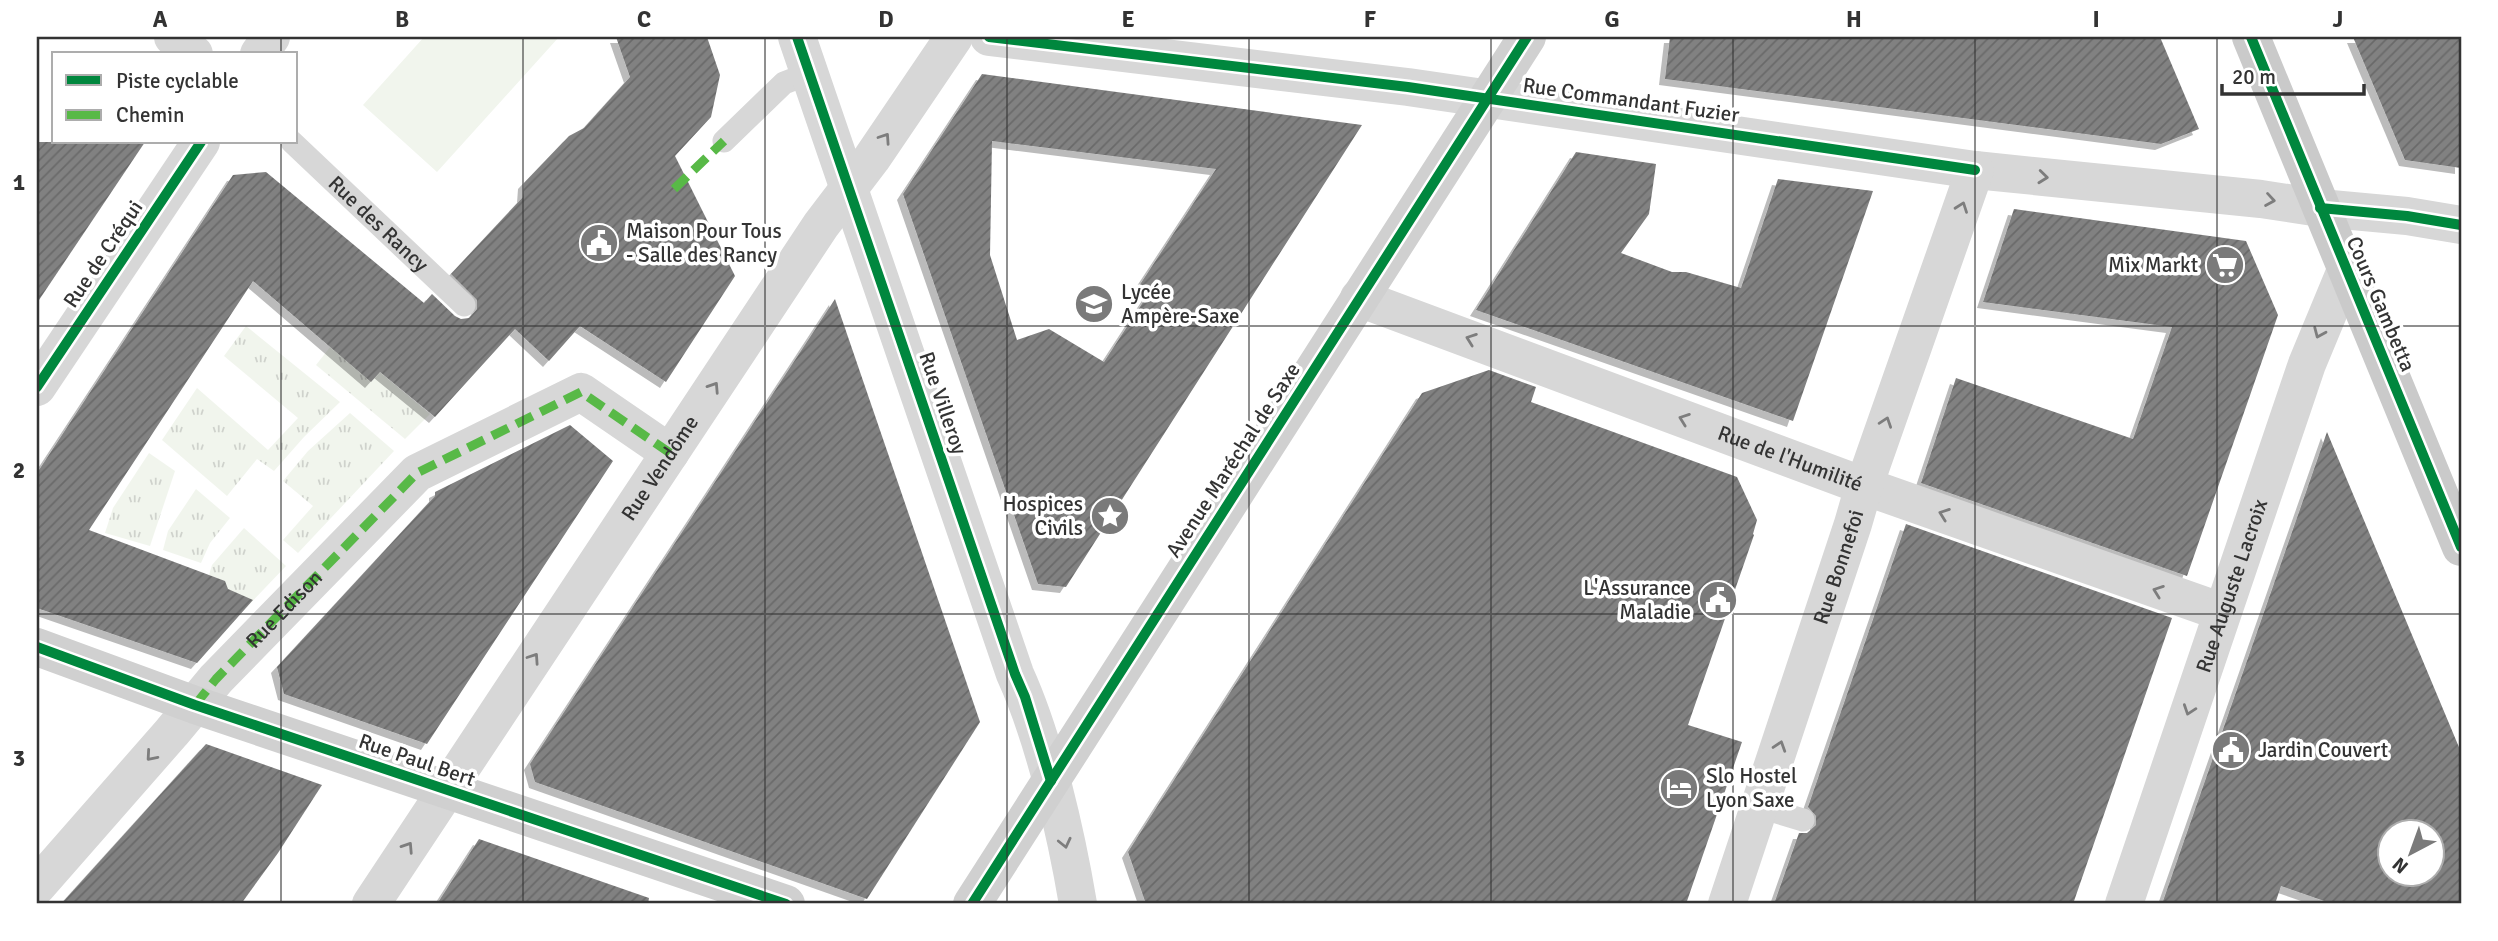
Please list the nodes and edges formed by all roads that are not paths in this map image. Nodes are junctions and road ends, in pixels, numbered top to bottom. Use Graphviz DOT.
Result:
graph roads {
  1 [pos="173,37"];
  2 [pos="271,37"];
  3 [pos="797,37"];
  4 [pos="954,37"];
  5 [pos="989,37"];
  6 [pos="1527,37"];
  7 [pos="2251,37"];
  8 [pos="192,52"];
  9 [pos="260,52"];
  10 [pos="810,73"];
  11 [pos="1488,98"];
  12 [pos="724,141"];
  13 [pos="200,144"];
  14 [pos="294,144"];
  15 [pos="1975,170"];
  16 [pos="848,188"];
  17 [pos="2320,208"];
  18 [pos="2461,225"];
  19 [pos="2346,270"];
  20 [pos="1359,298"];
  21 [pos="464,305"];
  22 [pos="37,387"];
  23 [pos="670,453"];
  24 [pos="1864,486"];
  25 [pos="2461,547"];
  26 [pos="2222,612"];
  27 [pos="37,647"];
  28 [pos="195,705"];
  29 [pos="1051,781"];
  30 [pos="446,790"];
  31 [pos="1760,807"];
  32 [pos="1802,820"];
  33 [pos="37,886"];
  34 [pos="371,904"];
  35 [pos="786,904"];
  36 [pos="972,904"];
  37 [pos="1078,904"];
  38 [pos="1727,904"];
  39 [pos="2124,904"];
  1 -- 8 [label="street"];
  2 -- 9 [label="street"];
  3 -- 10 [label="street, Rue Villeroy"];
  16 -- 4 [label="street, Rue Vendôme, one-way"];
  5 -- 11 [label="street, Rue Commandant Fuzier"];
  6 -- 11 [label="main road, Avenue Maréchal de Saxe"];
  7 -- 17 [label="main road, Cours Gambetta"];
  10 -- 12 [label="lane"];
  10 -- 16 [label="street, Rue Villeroy"];
  11 -- 15 [label="street, Rue Commandant Fuzier"];
  11 -- 20 [label="main road, Avenue Maréchal de Saxe"];
  13 -- 22 [label="street, Rue de Créqui"];
  14 -- 21 [label="lane, Rue des Rancy"];
  15 -- 17 [label="street, Rue Commandant Fuzier, one-way"];
  24 -- 15 [label="street, Rue Bonnefoi, one-way"];
  23 -- 16 [label="street, Rue Vendôme, one-way"];
  16 -- 29 [label="street, Rue Villeroy"];
  17 -- 18 [label="street, Rue Commandant Fuzier"];
  17 -- 19 [label="main road, Cours Gambetta"];
  19 -- 25 [label="main road, Cours Gambetta"];
  19 -- 26 [label="street, Rue Auguste Lacroix, one-way"];
  24 -- 20 [label="street, Rue de l'Humilité, one-way"];
  20 -- 29 [label="main road, Avenue Maréchal de Saxe"];
  23 -- 28 [label="street, Rue Edison"];
  30 -- 23 [label="street, Rue Vendôme, one-way"];
  26 -- 24 [label="street, Rue de l'Humilité, one-way"];
  31 -- 24 [label="street, Rue Bonnefoi, one-way"];
  26 -- 39 [label="street, Rue Auguste Lacroix, one-way"];
  27 -- 28 [label="main road, Rue Paul Bert"];
  28 -- 30 [label="main road, Rue Paul Bert"];
  28 -- 33 [label="street, Rue Edison, one-way"];
  29 -- 36 [label="main road, Avenue Maréchal de Saxe"];
  29 -- 37 [label="street, Rue Villeroy, one-way"];
  34 -- 30 [label="street, Rue Vendôme, one-way"];
  30 -- 35 [label="main road, Rue Paul Bert"];
  31 -- 32 [label="lane"];
  31 -- 38 [label="street, Rue Bonnefoi"];
}
